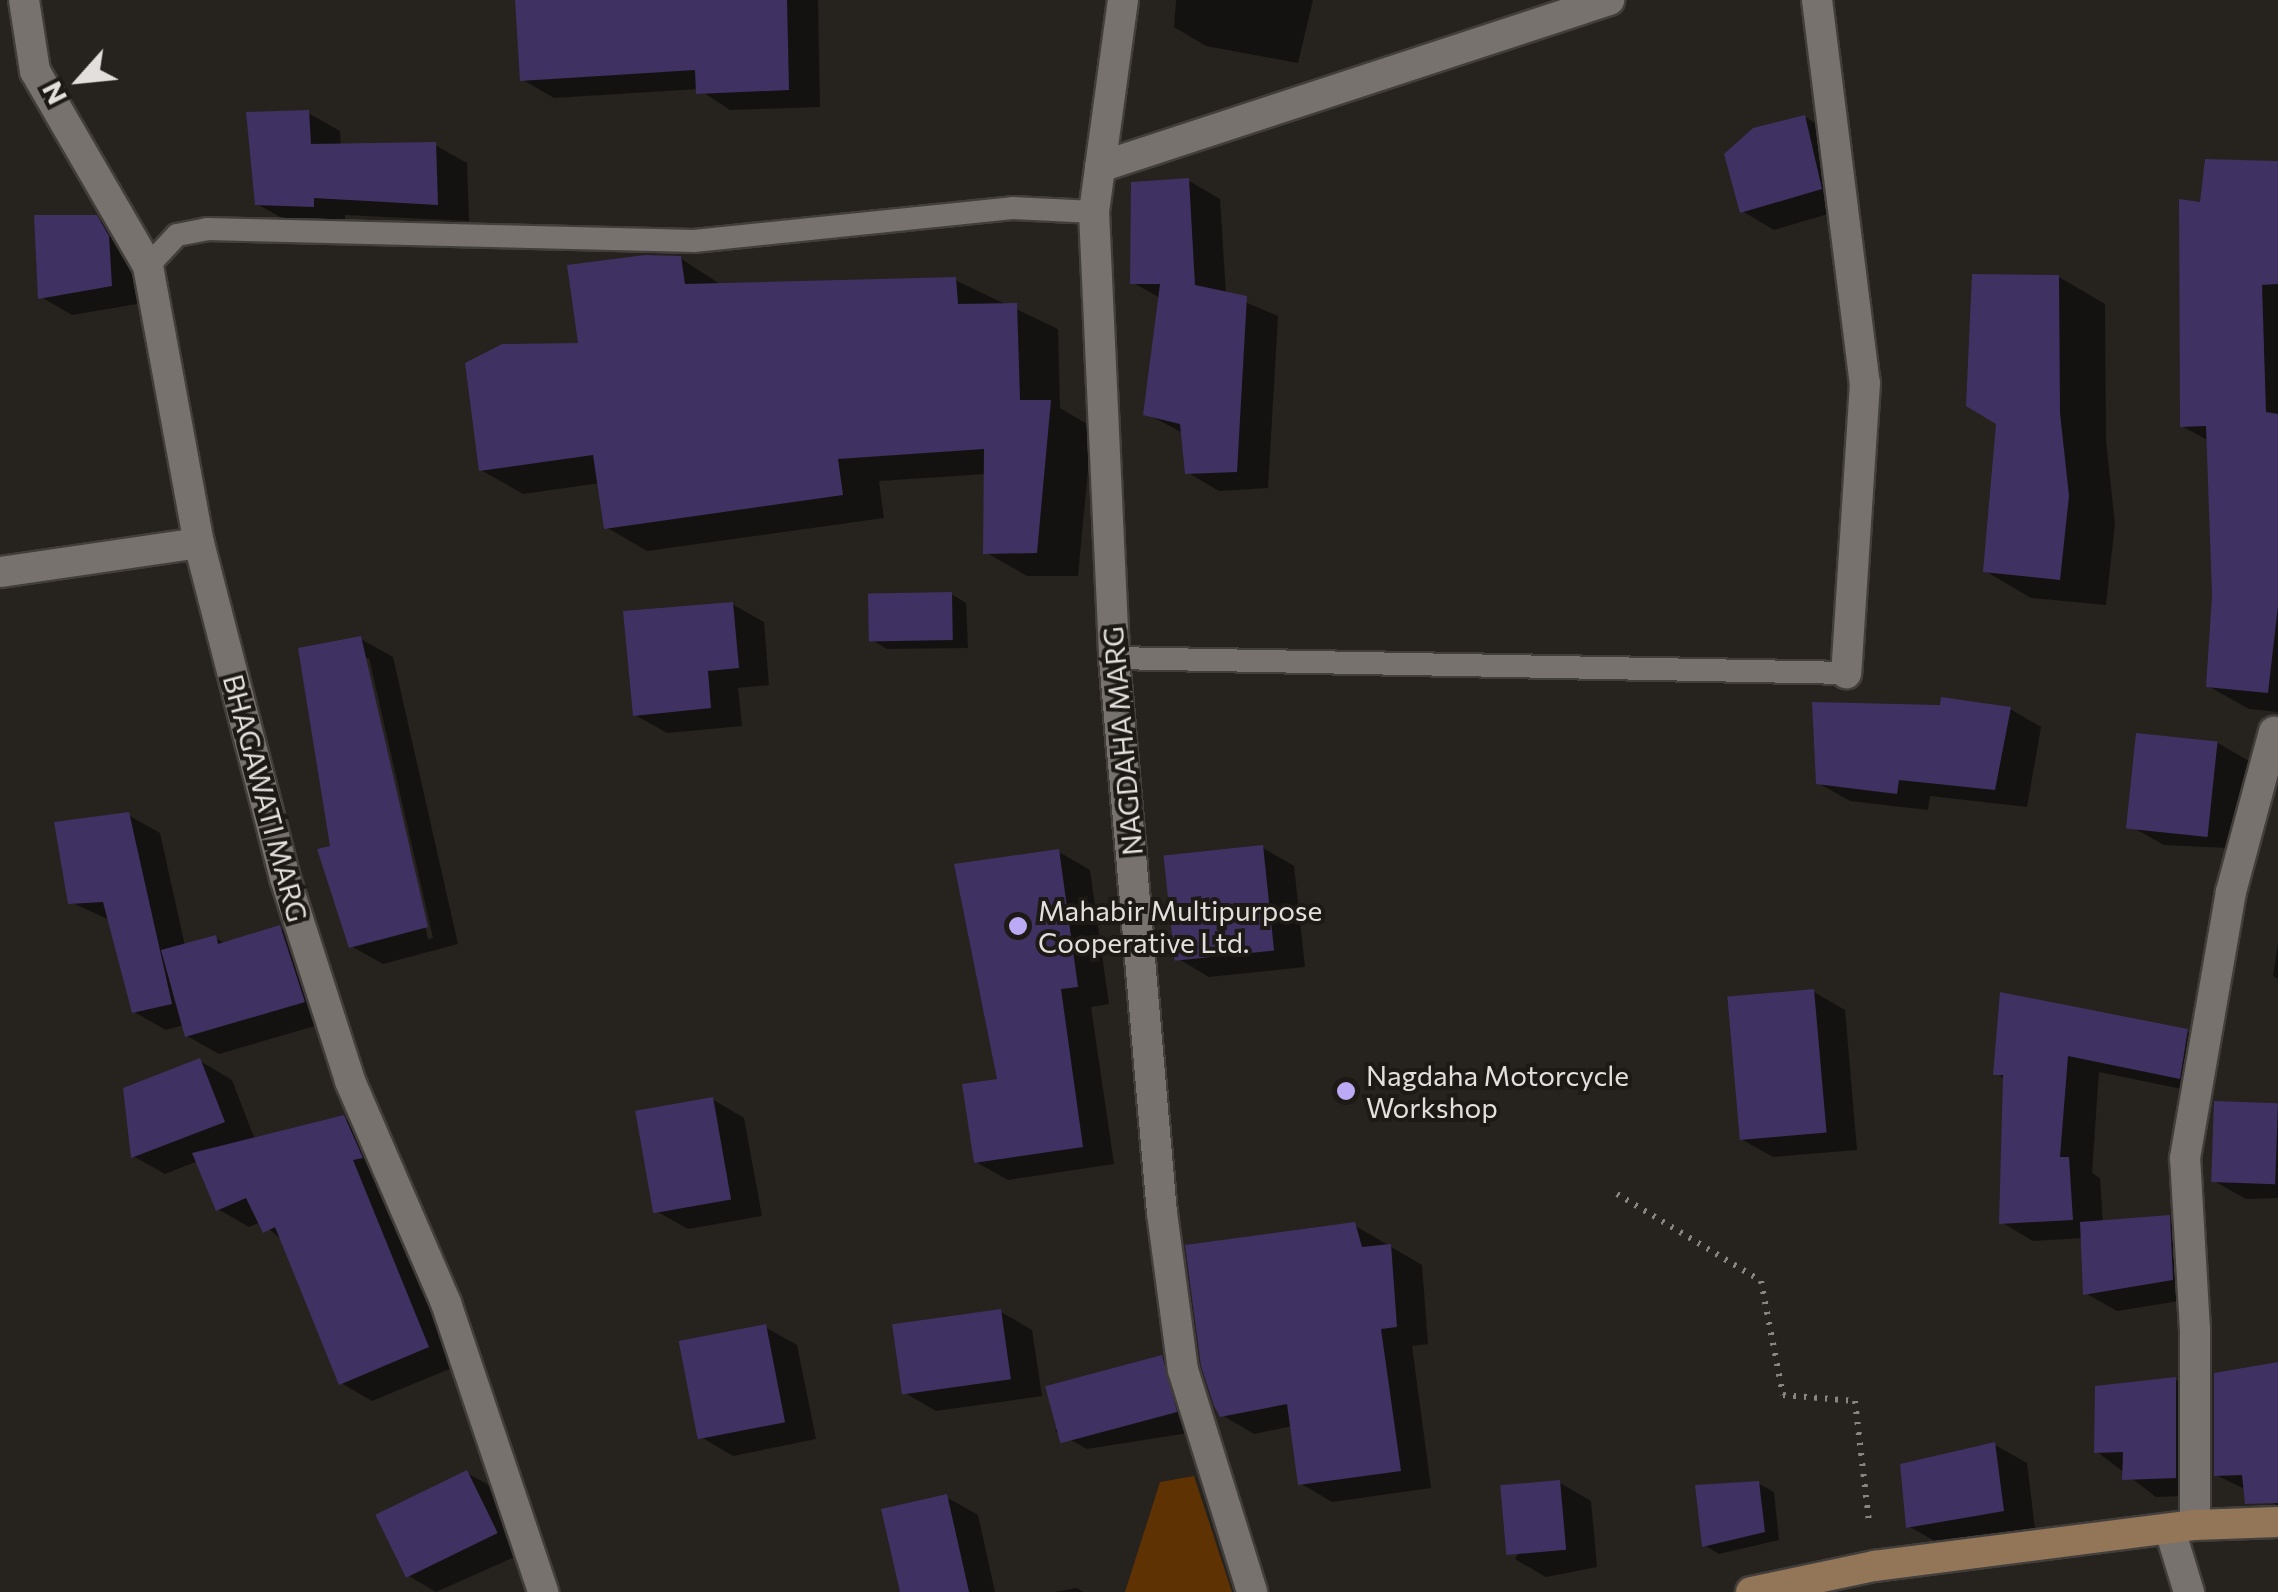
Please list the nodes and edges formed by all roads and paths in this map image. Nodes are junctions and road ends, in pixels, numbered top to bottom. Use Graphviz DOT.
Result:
graph roads {
  1 [pos="24,0"];
  2 [pos="1123,0"];
  3 [pos="1609,0"];
  4 [pos="1817,0"];
  5 [pos="1100,167"];
  6 [pos="1094,212"];
  7 [pos="148,266"];
  8 [pos="199,543"];
  9 [pos="0,572"];
  10 [pos="1114,658"];
  11 [pos="1846,673"];
  12 [pos="2274,732"];
  13 [pos="1617,1194"];
  14 [pos="2278,1522"];
  15 [pos="2182,1527"];
  16 [pos="1874,1566"];
  17 [pos="543,1592"];
  18 [pos="1252,1592"];
  19 [pos="1751,1592"];
  20 [pos="2189,1592"];
  1 -- 7 [label="street, BHAGAWATI MARG"];
  2 -- 5 [label="street, NAGDAHA MARG"];
  3 -- 5 [label="street"];
  4 -- 11 [label="street"];
  5 -- 6 [label="street, NAGDAHA MARG"];
  6 -- 7 [label="lane"];
  6 -- 10 [label="street, NAGDAHA MARG"];
  7 -- 8 [label="street, BHAGAWATI MARG"];
  8 -- 9 [label="street"];
  8 -- 17 [label="street, BHAGAWATI MARG"];
  10 -- 11 [label="lane"];
  10 -- 18 [label="street, NAGDAHA MARG"];
  12 -- 15 [label="street"];
  13 -- 16 [label="path"];
  14 -- 15 [label="main road"];
  15 -- 16 [label="main road"];
  15 -- 20 [label="street"];
  16 -- 19 [label="main road"];
}
